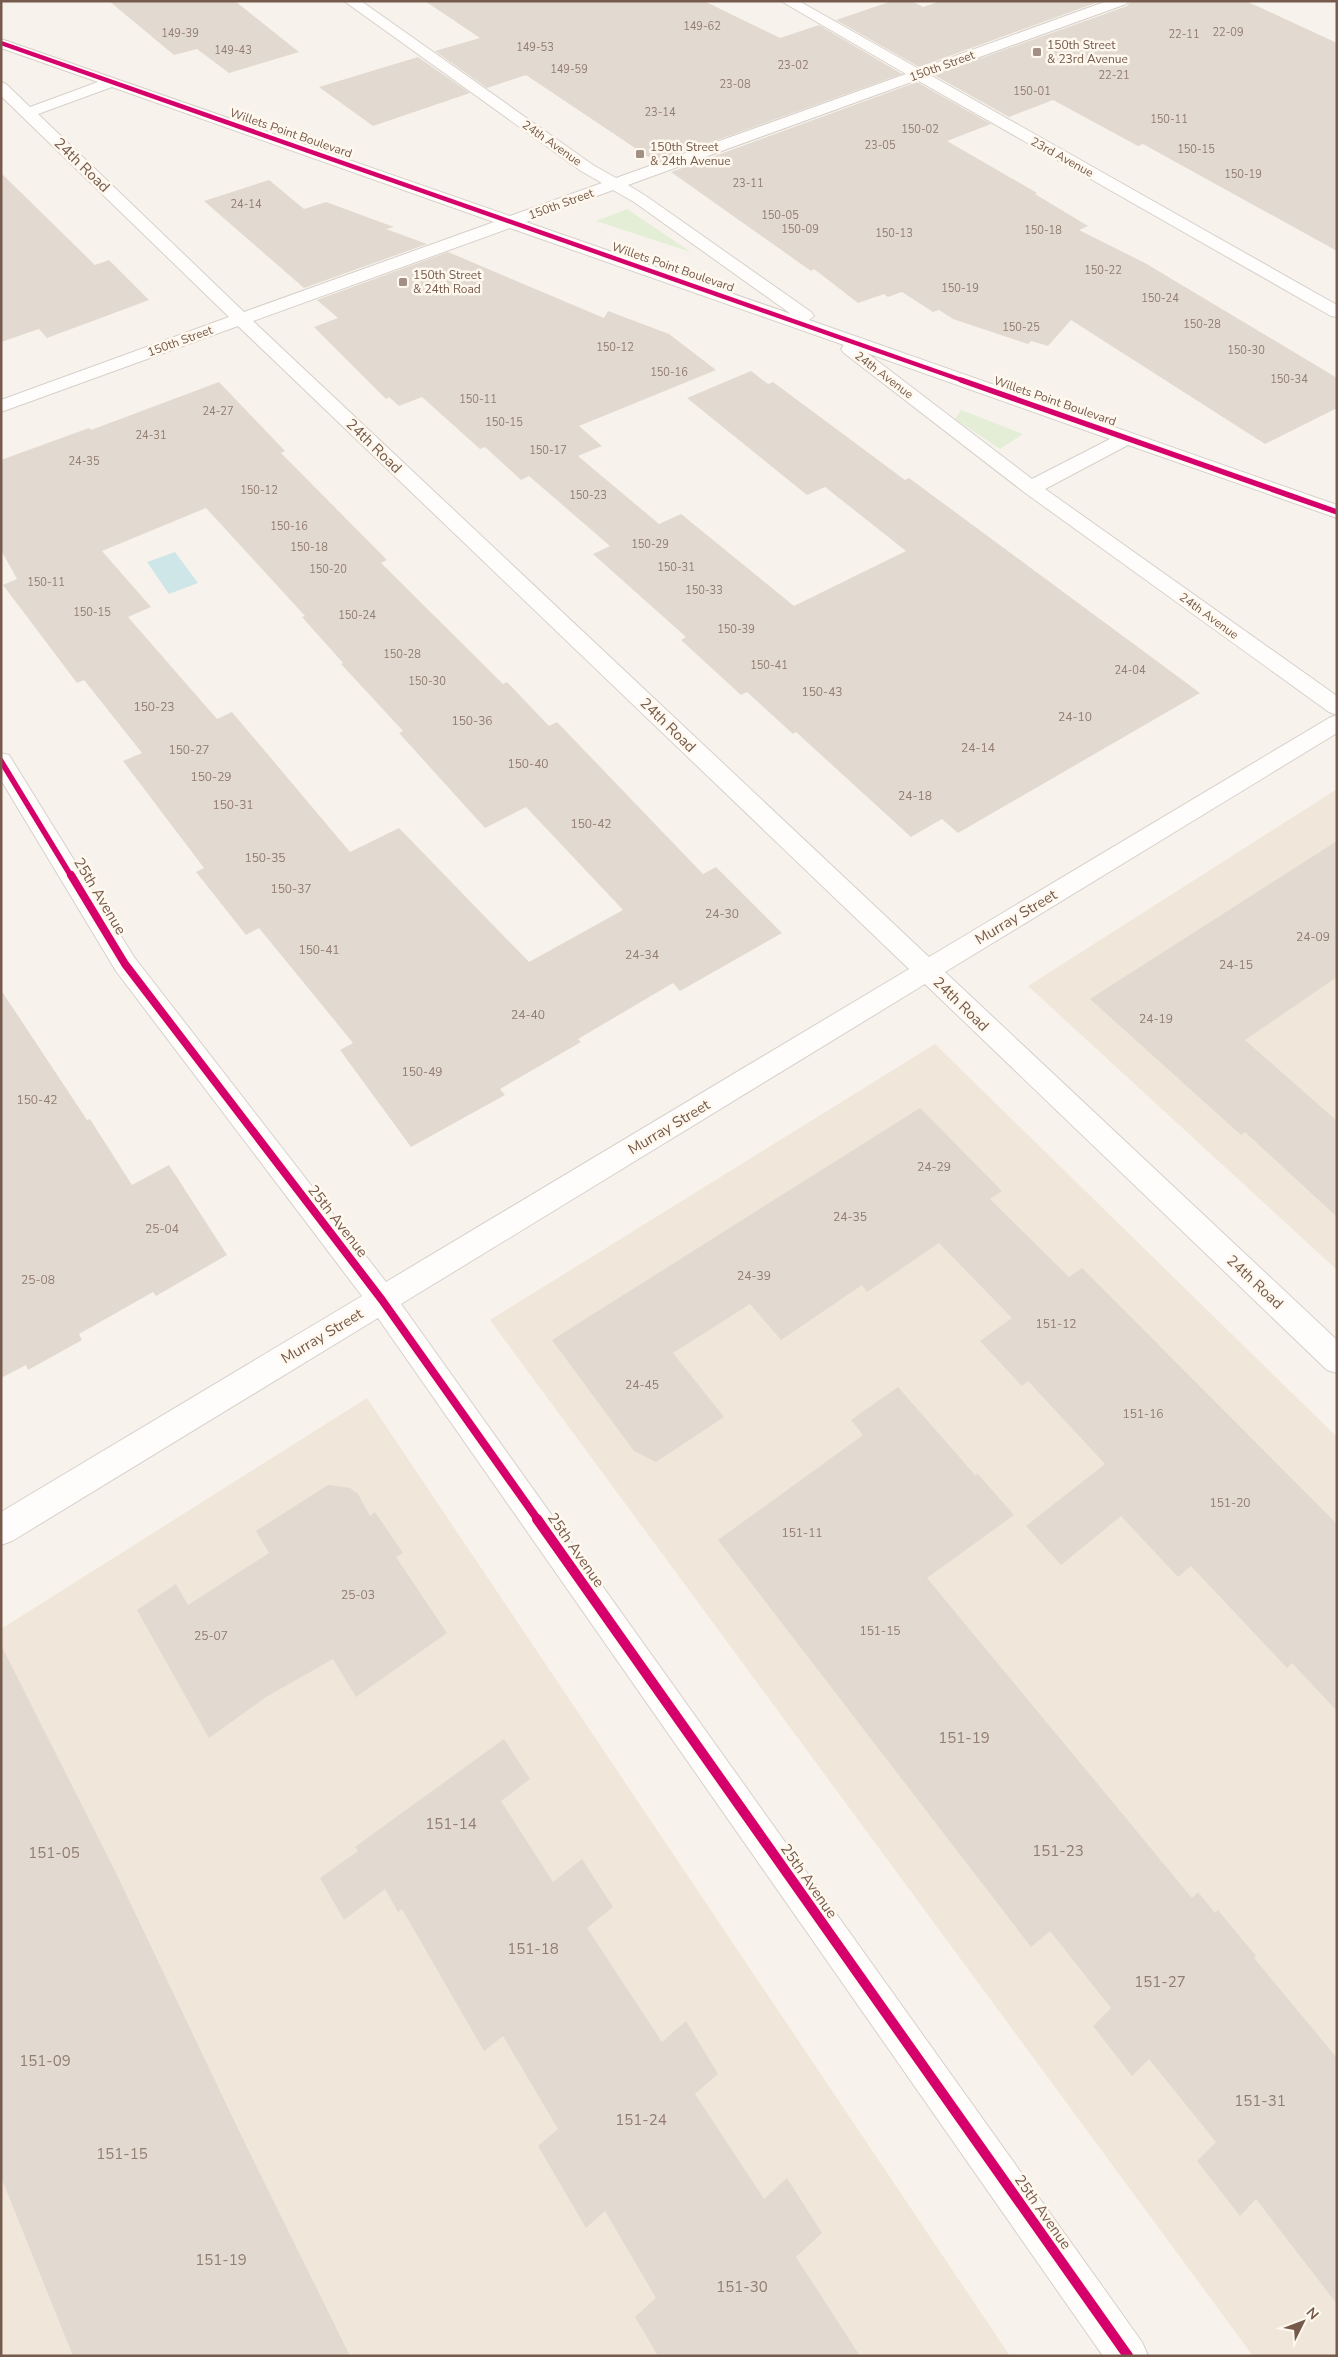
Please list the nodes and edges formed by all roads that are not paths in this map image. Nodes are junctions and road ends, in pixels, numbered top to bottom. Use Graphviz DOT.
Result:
graph roads {
  1 [pos="351,1"];
  2 [pos="788,1"];
  3 [pos="1121,1"];
  4 [pos="1,43"];
  5 [pos="918,75"];
  6 [pos="112,82"];
  7 [pos="1,87"];
  8 [pos="28,113"];
  9 [pos="615,185"];
  10 [pos="511,222"];
  11 [pos="1337,312"];
  12 [pos="241,319"];
  13 [pos="832,335"];
  14 [pos="1,406"];
  15 [pos="1127,438"];
  16 [pos="1031,488"];
  17 [pos="1337,512"];
  18 [pos="1337,707"];
  19 [pos="1337,723"];
  20 [pos="1,761"];
  21 [pos="927,971"];
  22 [pos="382,1300"];
  23 [pos="1337,1360"];
  24 [pos="1,1530"];
  25 [pos="1128,2356"];
  1 -- 9 [label="street, 24th Avenue"];
  2 -- 5 [label="street, 23rd Avenue"];
  3 -- 5 [label="street, 150th Street"];
  4 -- 6 [label="street, Willets Point Boulevard"];
  5 -- 9 [label="street, 150th Street"];
  5 -- 11 [label="street, 23rd Avenue"];
  6 -- 8 [label="street"];
  6 -- 10 [label="street, Willets Point Boulevard"];
  7 -- 8 [label="street, 24th Road"];
  8 -- 12 [label="street, 24th Road"];
  9 -- 10 [label="street, 150th Street"];
  9 -- 13 [label="street, 24th Avenue"];
  10 -- 12 [label="street, 150th Street"];
  10 -- 13 [label="street, Willets Point Boulevard"];
  12 -- 14 [label="street, 150th Street"];
  12 -- 21 [label="street, 24th Road"];
  13 -- 15 [label="street, Willets Point Boulevard"];
  13 -- 16 [label="street, 24th Avenue"];
  15 -- 16 [label="street"];
  15 -- 17 [label="street, Willets Point Boulevard"];
  16 -- 18 [label="street, 24th Avenue"];
  19 -- 21 [label="street, Murray Street"];
  20 -- 22 [label="street, 25th Avenue"];
  21 -- 22 [label="street, Murray Street"];
  21 -- 23 [label="street, 24th Road"];
  22 -- 24 [label="street, Murray Street"];
  22 -- 25 [label="street, 25th Avenue"];
}
